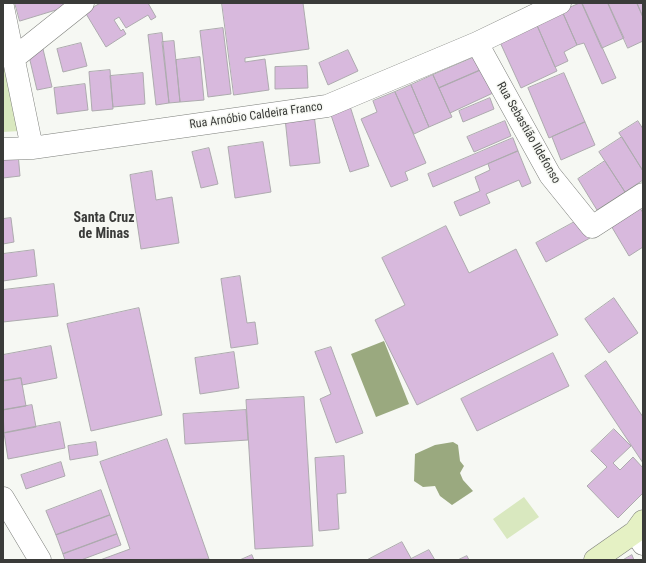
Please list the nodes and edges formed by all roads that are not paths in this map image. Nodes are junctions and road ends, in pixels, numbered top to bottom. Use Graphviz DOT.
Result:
graph roads {
  1 [pos="83,3"];
  2 [pos="560,3"];
  3 [pos="3,7"];
  4 [pos="477,43"];
  5 [pos="14,58"];
  6 [pos="32,148"];
  7 [pos="3,149"];
  8 [pos="643,194"];
  9 [pos="3,498"];
  10 [pos="640,533"];
  11 [pos="40,560"];
  12 [pos="595,560"];
  1 -- 5 [label="street"];
  2 -- 4 [label="street, Rua Arnóbio Caldeira Franco"];
  3 -- 5 [label="street"];
  4 -- 6 [label="street, Rua Arnóbio Caldeira Franco"];
  4 -- 8 [label="street, Rua Sebastião Ildefonso"];
  5 -- 6 [label="street"];
  6 -- 7 [label="street, Rua Arnóbio Caldeira Franco"];
  9 -- 11 [label="street"];
  10 -- 12 [label="main road"];
}
